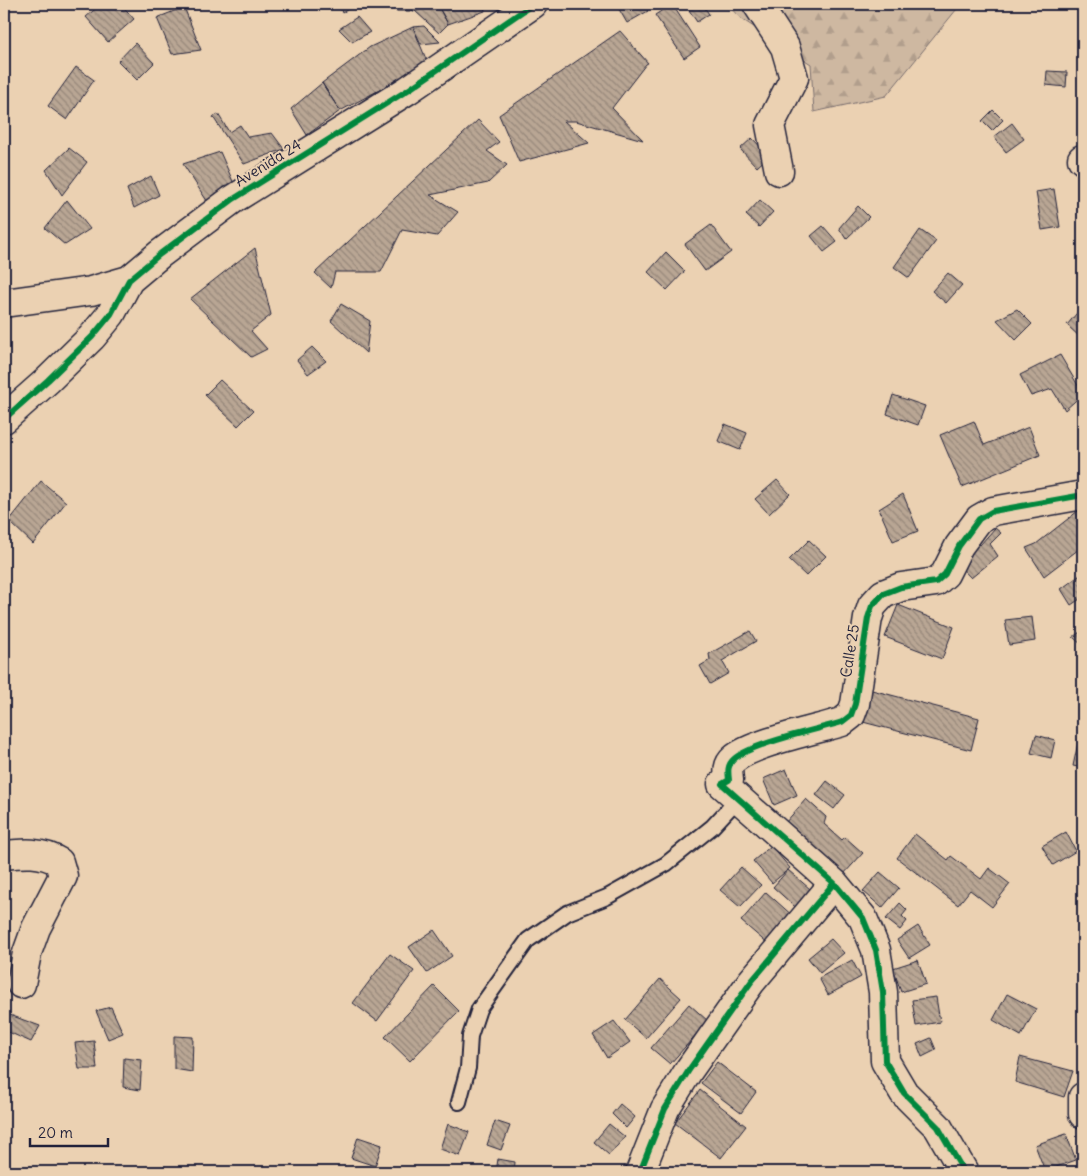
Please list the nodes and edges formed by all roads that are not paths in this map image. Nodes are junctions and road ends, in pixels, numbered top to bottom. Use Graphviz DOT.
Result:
graph roads {
  1 [pos="533,4"];
  2 [pos="757,4"];
  3 [pos="779,171"];
  4 [pos="129,280"];
  5 [pos="4,303"];
  6 [pos="4,419"];
  7 [pos="1083,496"];
  8 [pos="734,790"];
  9 [pos="4,855"];
  10 [pos="834,883"];
  11 [pos="21,984"];
  12 [pos="1083,1097"];
  13 [pos="459,1102"];
  14 [pos="1083,1114"];
  15 [pos="640,1172"];
  16 [pos="964,1172"];
  1 -- 4 [label="street, Avenida 24"];
  2 -- 3 [label="street"];
  4 -- 5 [label="street"];
  4 -- 6 [label="street, Avenida 24"];
  7 -- 8 [label="street, Calle 25"];
  8 -- 10 [label="street"];
  8 -- 13 [label="lane"];
  9 -- 11 [label="street"];
  10 -- 15 [label="street"];
  10 -- 16 [label="street"];
  12 -- 14 [label="street"];
}
